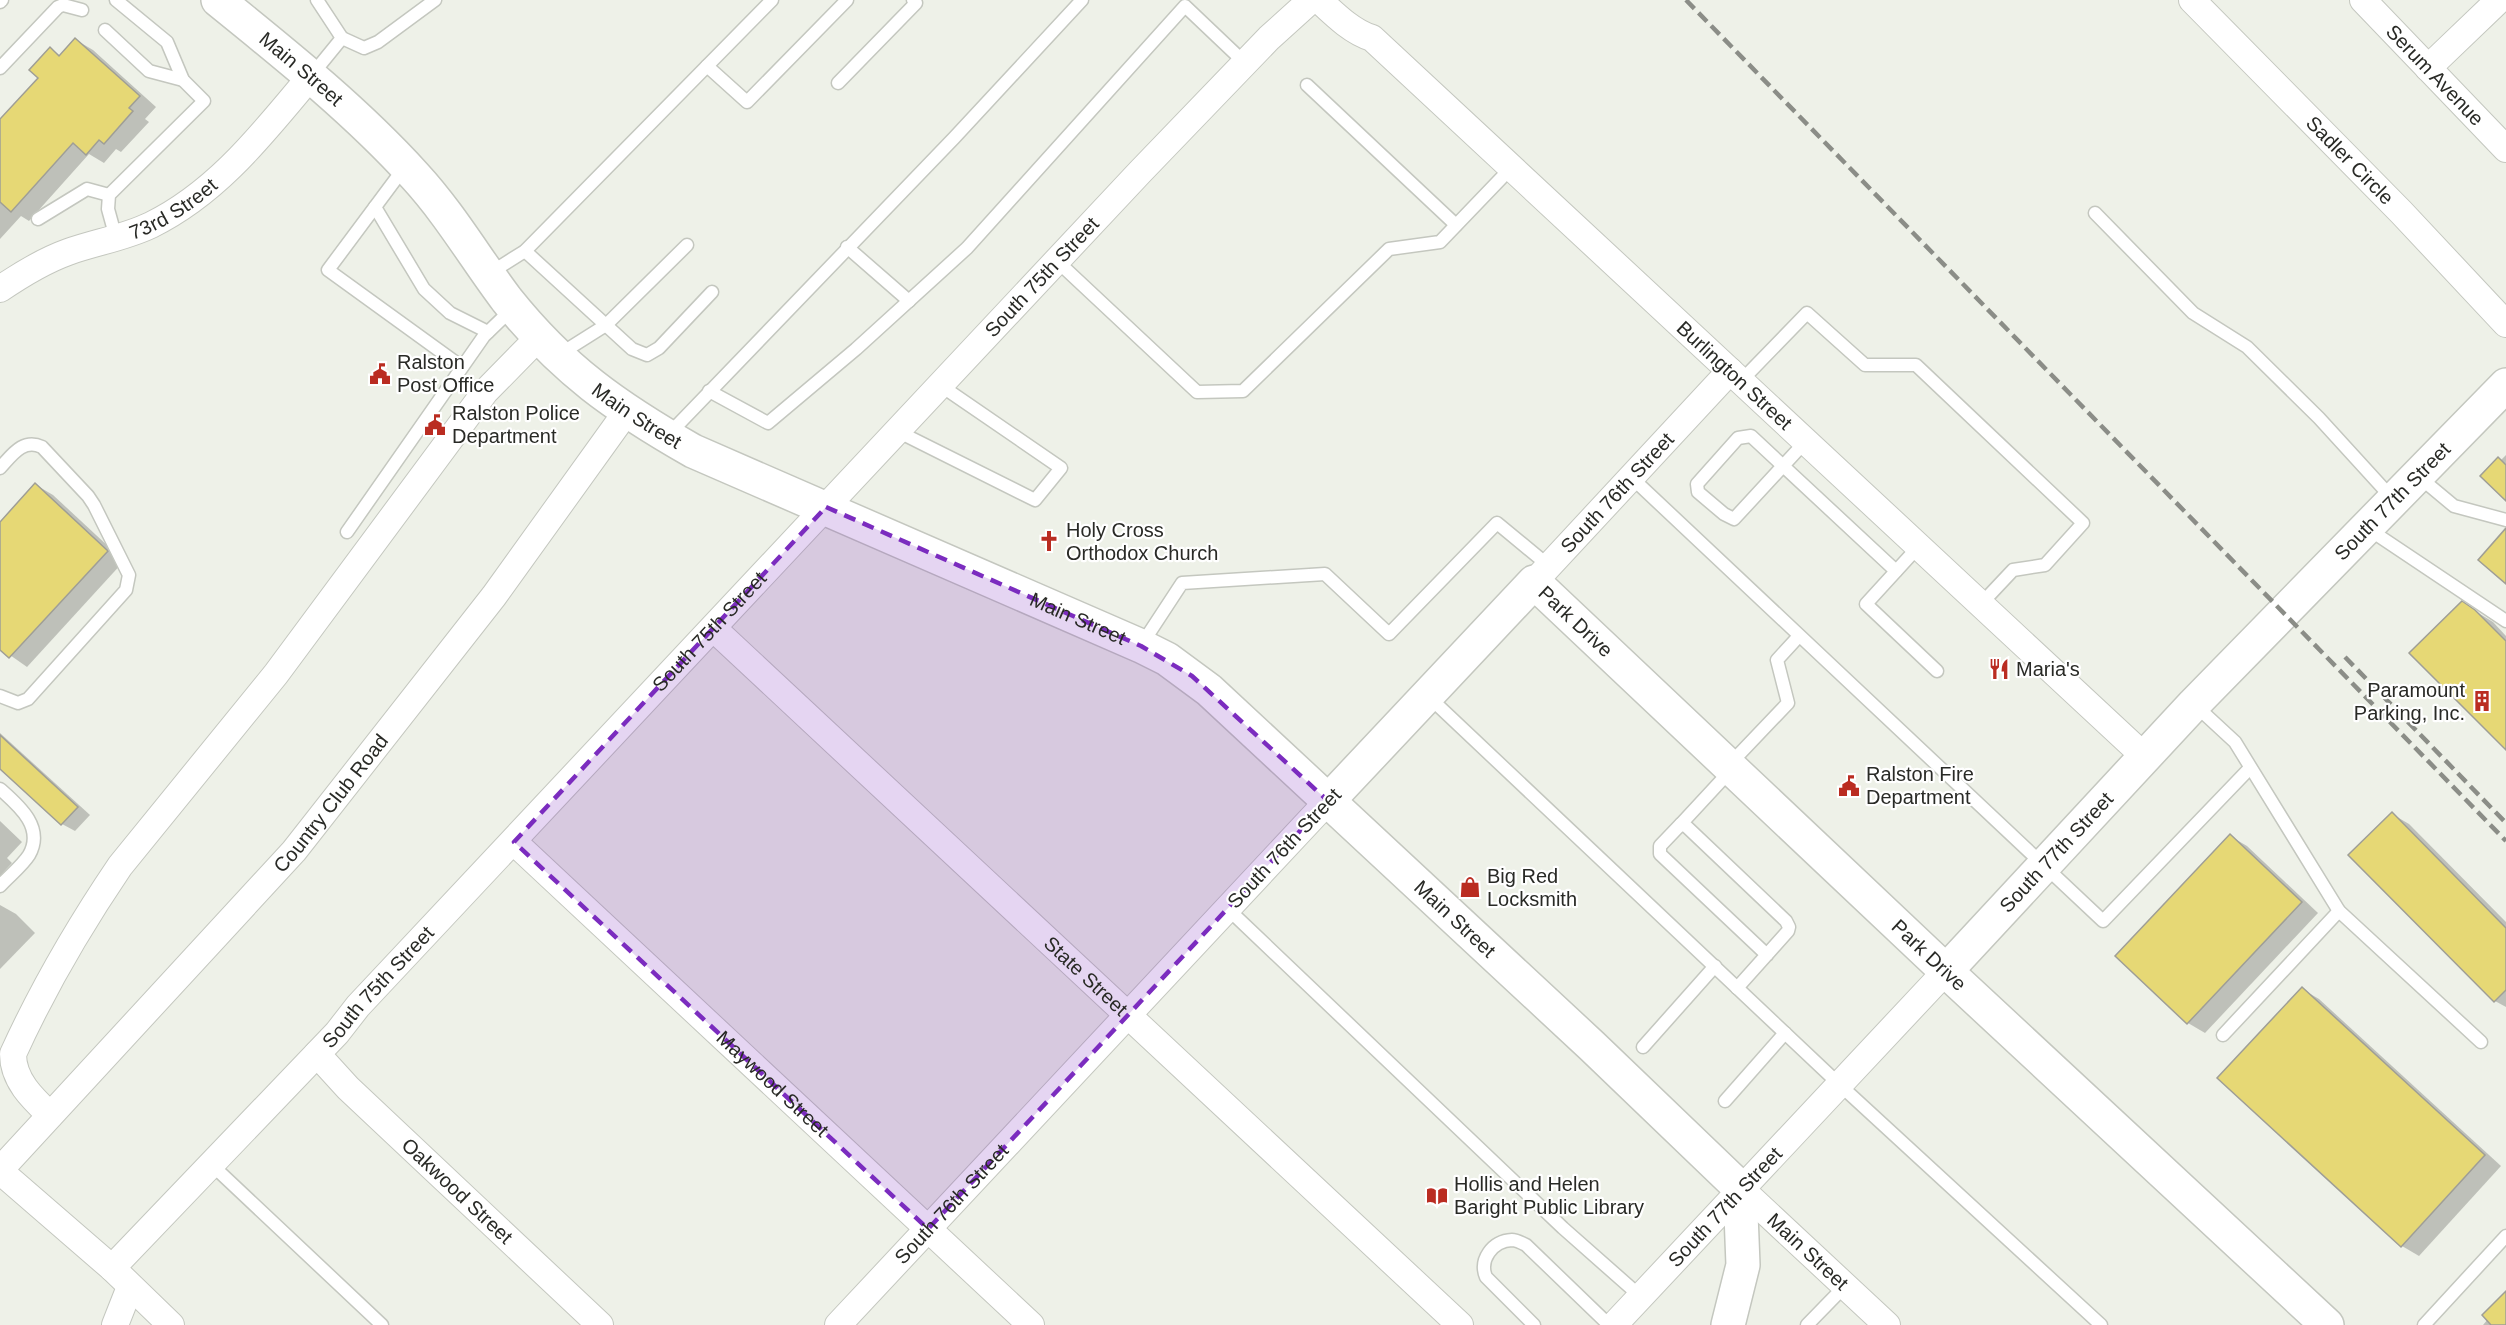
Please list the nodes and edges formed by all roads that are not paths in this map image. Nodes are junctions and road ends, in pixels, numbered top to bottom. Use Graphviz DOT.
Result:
graph roads {
  1 [pos="116,0"];
  2 [pos="317,0"];
  3 [pos="435,0"];
  4 [pos="772,0"];
  5 [pos="847,0"];
  6 [pos="913,0"];
  7 [pos="1082,0"];
  8 [pos="1311,0"];
  9 [pos="1319,0"];
  10 [pos="2192,0"];
  11 [pos="2363,0"];
  12 [pos="2499,0"];
  13 [pos="221,1"];
  14 [pos="54,4"];
  15 [pos="82,10"];
  16 [pos="105,30"];
  17 [pos="342,39"];
  18 [pos="1245,63"];
  19 [pos="707,66"];
  20 [pos="0,68"];
  21 [pos="2428,68"];
  22 [pos="310,77"];
  23 [pos="183,80"];
  24 [pos="838,83"];
  25 [pos="1307,85"];
  26 [pos="2506,149"];
  27 [pos="405,166"];
  28 [pos="1511,168"];
  29 [pos="109,195"];
  30 [pos="375,207"];
  31 [pos="2095,213"];
  32 [pos="38,219"];
  33 [pos="1456,225"];
  34 [pos="116,238"];
  35 [pos="687,245"];
  36 [pos="847,247"];
  37 [pos="525,251"];
  38 [pos="1057,261"];
  39 [pos="489,274"];
  40 [pos="0,289"];
  41 [pos="712,292"];
  42 [pos="909,301"];
  43 [pos="514,308"];
  44 [pos="2506,324"];
  45 [pos="606,325"];
  46 [pos="488,332"];
  47 [pos="547,346"];
  48 [pos="462,367"];
  49 [pos="1736,376"];
  50 [pos="940,385"];
  51 [pos="2506,385"];
  52 [pos="709,391"];
  53 [pos="627,411"];
  54 [pos="897,431"];
  55 [pos="667,436"];
  56 [pos="1806,441"];
  57 [pos="1783,465"];
  58 [pos="0,468"];
  59 [pos="2417,475"];
  60 [pos="1631,477"];
  61 [pos="2393,499"];
  62 [pos="826,507"];
  63 [pos="2506,520"];
  64 [pos="2366,527"];
  65 [pos="347,532"];
  66 [pos="1919,546"];
  67 [pos="1896,571"];
  68 [pos="1541,574"];
  69 [pos="1981,604"];
  70 [pos="2506,621"];
  71 [pos="713,628"];
  72 [pos="1799,636"];
  73 [pos="1140,646"];
  74 [pos="1937,671"];
  75 [pos="0,696"];
  76 [pos="1427,696"];
  77 [pos="2194,704"];
  78 [pos="2145,757"];
  79 [pos="1730,767"];
  80 [pos="2250,768"];
  81 [pos="0,789"];
  82 [pos="1328,801"];
  83 [pos="1681,824"];
  84 [pos="514,842"];
  85 [pos="2043,866"];
  86 [pos="0,886"];
  87 [pos="1228,909"];
  88 [pos="2339,910"];
  89 [pos="1767,955"];
  90 [pos="1715,966"];
  91 [pos="1946,971"];
  92 [pos="1737,988"];
  93 [pos="1129,1015"];
  94 [pos="1785,1033"];
  95 [pos="2223,1035"];
  96 [pos="2481,1042"];
  97 [pos="1643,1047"];
  98 [pos="317,1054"];
  99 [pos="1840,1085"];
  100 [pos="1725,1101"];
  101 [pos="50,1115"];
  102 [pos="212,1164"];
  103 [pos="0,1170"];
  104 [pos="1740,1188"];
  105 [pos="928,1229"];
  106 [pos="2506,1236"];
  107 [pos="112,1268"];
  108 [pos="1845,1286"];
  109 [pos="130,1287"];
  110 [pos="1640,1296"];
  111 [pos="115,1325"];
  112 [pos="171,1325"];
  113 [pos="381,1325"];
  114 [pos="600,1325"];
  115 [pos="838,1325"];
  116 [pos="1031,1325"];
  117 [pos="1460,1325"];
  118 [pos="1534,1325"];
  119 [pos="1612,1325"];
  120 [pos="1728,1325"];
  121 [pos="1808,1325"];
  122 [pos="1887,1325"];
  123 [pos="2101,1325"];
  124 [pos="2327,1325"];
  125 [pos="2424,1325"];
  1 -- 23 [label="lane"];
  2 -- 17 [label="lane"];
  3 -- 17 [label="lane"];
  4 -- 19 [label="lane"];
  5 -- 19 [label="lane"];
  6 -- 24 [label="lane"];
  7 -- 36 [label="lane"];
  8 -- 18 [label="street, South 75th Street"];
  9 -- 28 [label="street, Burlington Street"];
  10 -- 44 [label="street, Sadler Circle"];
  11 -- 21 [label="street, Serum Avenue"];
  12 -- 21 [label="street"];
  13 -- 22 [label="street, Main Street"];
  14 -- 15 [label="lane"];
  14 -- 20 [label="lane"];
  16 -- 23 [label="lane"];
  17 -- 22 [label="lane"];
  18 -- 38 [label="street, South 75th Street"];
  18 -- 42 [label="lane"];
  19 -- 37 [label="lane"];
  21 -- 26 [label="street, Serum Avenue"];
  22 -- 27 [label="street, Main Street"];
  22 -- 34 [label="street, 73rd Street"];
  23 -- 29 [label="lane"];
  25 -- 33 [label="lane"];
  27 -- 30 [label="lane"];
  27 -- 39 [label="street, Main Street"];
  28 -- 33 [label="lane"];
  28 -- 49 [label="street, Burlington Street"];
  29 -- 32 [label="lane"];
  29 -- 34 [label="lane"];
  30 -- 46 [label="lane"];
  30 -- 48 [label="lane"];
  31 -- 61 [label="lane"];
  33 -- 38 [label="lane"];
  34 -- 40 [label="street, 73rd Street"];
  35 -- 45 [label="lane"];
  36 -- 42 [label="lane"];
  36 -- 52 [label="lane"];
  37 -- 39 [label="lane"];
  37 -- 45 [label="lane"];
  38 -- 50 [label="street, South 75th Street"];
  39 -- 43 [label="street, Main Street"];
  41 -- 45 [label="lane"];
  42 -- 52 [label="lane"];
  43 -- 46 [label="lane"];
  43 -- 47 [label="street, Main Street"];
  45 -- 47 [label="lane"];
  46 -- 48 [label="lane"];
  47 -- 53 [label="street, Main Street"];
  47 -- 101 [label="street"];
  48 -- 65 [label="lane"];
  49 -- 56 [label="street, Burlington Street"];
  49 -- 60 [label="street, South 76th Street"];
  49 -- 69 [label="lane"];
  50 -- 54 [label="street, South 75th Street"];
  50 -- 54 [label="lane"];
  51 -- 59 [label="street, South 77th Street"];
  52 -- 55 [label="lane"];
  53 -- 55 [label="street, Main Street"];
  53 -- 101 [label="street, Country Club Road"];
  54 -- 62 [label="street, South 75th Street"];
  55 -- 62 [label="street, Main Street"];
  56 -- 57 [label="lane"];
  56 -- 66 [label="street, Burlington Street"];
  57 -- 57 [label="lane"];
  57 -- 67 [label="lane"];
  58 -- 75 [label="lane"];
  59 -- 61 [label="street, South 77th Street"];
  59 -- 63 [label="lane"];
  60 -- 68 [label="street, South 76th Street"];
  60 -- 72 [label="lane"];
  61 -- 64 [label="street, South 77th Street"];
  62 -- 71 [label="street, South 75th Street"];
  62 -- 73 [label="street, Main Street"];
  64 -- 70 [label="lane"];
  64 -- 77 [label="street, South 77th Street"];
  66 -- 67 [label="lane"];
  66 -- 69 [label="street, Burlington Street"];
  67 -- 74 [label="lane"];
  68 -- 73 [label="lane"];
  68 -- 76 [label="street, South 76th Street"];
  68 -- 79 [label="street, Park Drive"];
  69 -- 78 [label="street, Burlington Street"];
  71 -- 84 [label="street, South 75th Street"];
  71 -- 93 [label="street, State Street"];
  72 -- 79 [label="lane"];
  72 -- 85 [label="lane"];
  73 -- 82 [label="street, Main Street"];
  76 -- 82 [label="street, South 76th Street"];
  76 -- 90 [label="lane"];
  77 -- 78 [label="street, South 77th Street"];
  77 -- 80 [label="lane"];
  78 -- 85 [label="street, South 77th Street"];
  79 -- 83 [label="lane"];
  79 -- 91 [label="street, Park Drive"];
  80 -- 85 [label="lane"];
  80 -- 88 [label="lane"];
  81 -- 86 [label="lane"];
  82 -- 87 [label="street, South 76th Street"];
  82 -- 104 [label="street, Main Street"];
  83 -- 89 [label="lane"];
  83 -- 89 [label="lane"];
  84 -- 98 [label="street, South 75th Street"];
  84 -- 105 [label="street, Maywood Street"];
  85 -- 91 [label="street, South 77th Street"];
  87 -- 93 [label="street, South 76th Street"];
  87 -- 110 [label="lane"];
  88 -- 95 [label="lane"];
  88 -- 96 [label="lane"];
  89 -- 92 [label="lane"];
  90 -- 92 [label="lane"];
  90 -- 97 [label="lane"];
  91 -- 99 [label="street, South 77th Street"];
  91 -- 124 [label="street, Park Drive"];
  92 -- 94 [label="lane"];
  93 -- 105 [label="street, South 76th Street"];
  93 -- 117 [label="street, State Street"];
  94 -- 99 [label="lane"];
  94 -- 100 [label="lane"];
  98 -- 102 [label="street, South 75th Street"];
  98 -- 114 [label="street, Oakwood Street"];
  99 -- 104 [label="street, South 77th Street"];
  99 -- 123 [label="lane"];
  101 -- 103 [label="street, Country Club Road"];
  102 -- 107 [label="street, South 75th Street"];
  102 -- 113 [label="lane"];
  103 -- 107 [label="street, Country Club Road"];
  104 -- 108 [label="street, Main Street"];
  104 -- 110 [label="street, South 77th Street"];
  104 -- 120 [label="street"];
  105 -- 115 [label="street, South 76th Street"];
  105 -- 116 [label="street, Maywood Street"];
  106 -- 125 [label="lane"];
  107 -- 109 [label="street, Country Club Road"];
  108 -- 121 [label="lane"];
  108 -- 122 [label="street, Main Street"];
  109 -- 111 [label="street"];
  109 -- 112 [label="street, Country Club Road"];
  110 -- 119 [label="street, South 77th Street"];
  118 -- 119 [label="lane"];
}
